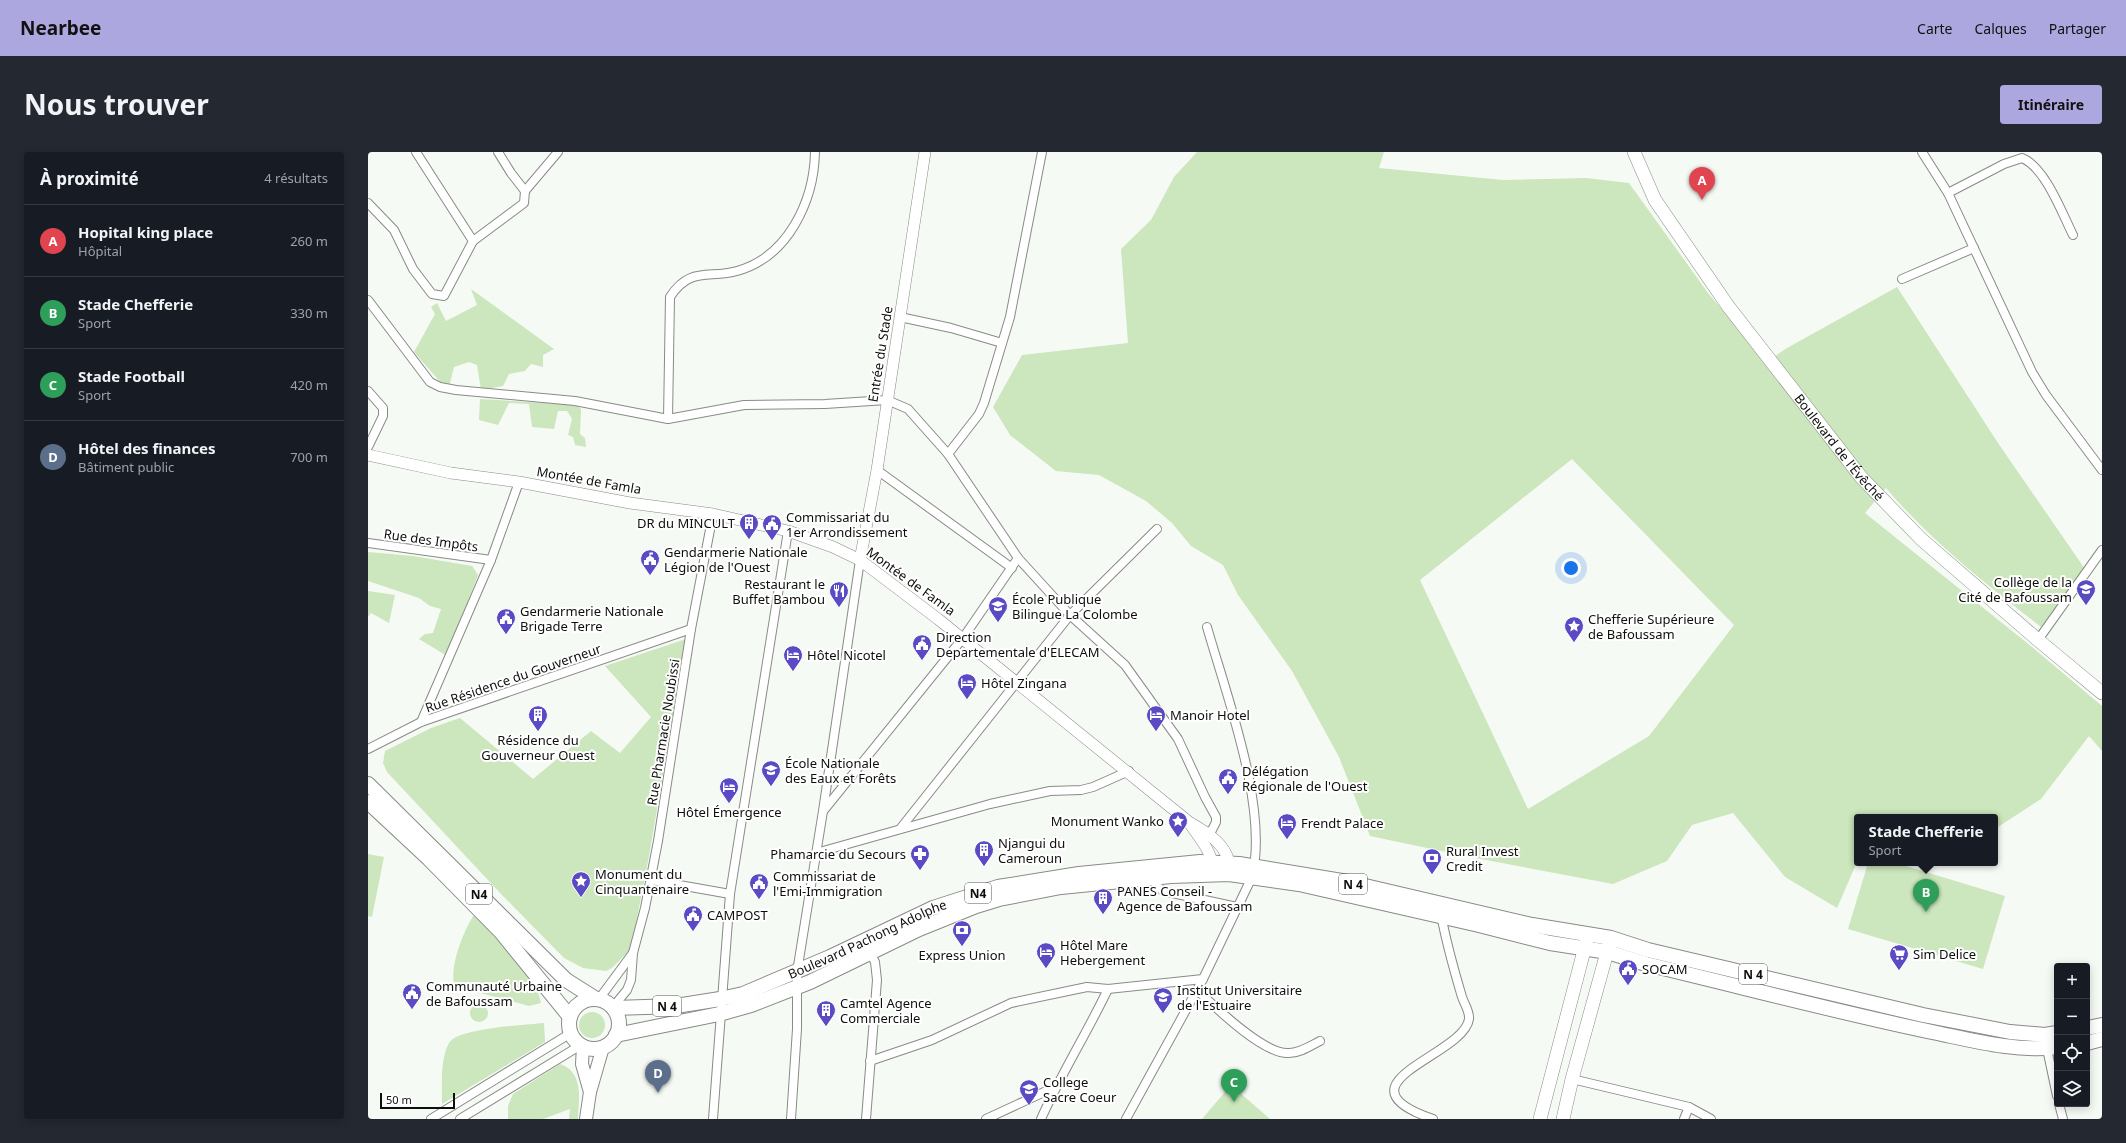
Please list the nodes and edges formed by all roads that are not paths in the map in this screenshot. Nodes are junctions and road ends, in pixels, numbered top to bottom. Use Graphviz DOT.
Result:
graph roads {
  1 [pos="416,152"];
  2 [pos="498,152"];
  3 [pos="558,152"];
  4 [pos="815,152"];
  5 [pos="925,152"];
  6 [pos="1042,152"];
  7 [pos="1634,152"];
  8 [pos="1922,152"];
  9 [pos="525,191"];
  10 [pos="1948,193"];
  11 [pos="368,203"];
  12 [pos="2073,236"];
  13 [pos="473,241"];
  14 [pos="1974,248"];
  15 [pos="1902,279"];
  16 [pos="368,300"];
  17 [pos="900,317"];
  18 [pos="1002,343"];
  19 [pos="368,391"];
  20 [pos="887,400"];
  21 [pos="668,419"];
  22 [pos="368,447"];
  23 [pos="948,454"];
  24 [pos="368,455"];
  25 [pos="877,470"];
  26 [pos="2102,470"];
  27 [pos="519,482"];
  28 [pos="713,514"];
  29 [pos="1157,530"];
  30 [pos="788,531"];
  31 [pos="368,543"];
  32 [pos="2102,550"];
  33 [pos="1018,558"];
  34 [pos="490,560"];
  35 [pos="860,560"];
  36 [pos="1012,568"];
  37 [pos="1070,615"];
  38 [pos="1207,627"];
  39 [pos="691,629"];
  40 [pos="963,638"];
  41 [pos="2038,640"];
  42 [pos="1016,682"];
  43 [pos="2102,693"];
  44 [pos="421,722"];
  45 [pos="368,749"];
  46 [pos="1129,772"];
  47 [pos="368,784"];
  48 [pos="368,802"];
  49 [pos="823,811"];
  50 [pos="900,829"];
  51 [pos="1204,835"];
  52 [pos="816,853"];
  53 [pos="1213,868"];
  54 [pos="1230,869"];
  55 [pos="1153,872"];
  56 [pos="1253,872"];
  57 [pos="651,880"];
  58 [pos="730,894"];
  59 [pos="1237,907"];
  60 [pos="1440,909"];
  61 [pos="1586,940"];
  62 [pos="1610,945"];
  63 [pos="867,946"];
  64 [pos="633,953"];
  65 [pos="797,972"];
  66 [pos="1203,979"];
  67 [pos="796,988"];
  68 [pos="1108,989"];
  69 [pos="1197,990"];
  70 [pos="597,999"];
  71 [pos="720,999"];
  72 [pos="613,1008"];
  73 [pos="719,1014"];
  74 [pos="570,1017"];
  75 [pos="2102,1025"];
  76 [pos="2090,1027"];
  77 [pos="571,1033"];
  78 [pos="616,1035"];
  79 [pos="2102,1039"];
  80 [pos="1320,1041"];
  81 [pos="2052,1041"];
  82 [pos="2090,1042"];
  83 [pos="582,1046"];
  84 [pos="603,1047"];
  85 [pos="870,1061"];
  86 [pos="2055,1071"];
  87 [pos="1572,1079"];
  88 [pos="1055,1087"];
  89 [pos="590,1092"];
  90 [pos="1689,1107"];
  91 [pos="2060,1107"];
  92 [pos="431,1119"];
  93 [pos="460,1119"];
  94 [pos="586,1119"];
  95 [pos="713,1119"];
  96 [pos="791,1119"];
  97 [pos="866,1119"];
  98 [pos="986,1119"];
  99 [pos="1041,1119"];
  100 [pos="1126,1119"];
  101 [pos="1433,1119"];
  102 [pos="1540,1119"];
  103 [pos="1563,1119"];
  104 [pos="1684,1119"];
  105 [pos="1711,1119"];
  106 [pos="2063,1119"];
  1 -- 13 [label="street"];
  2 -- 9 [label="street"];
  3 -- 9 [label="street"];
  4 -- 21 [label="street"];
  5 -- 17 [label="street, Entrée du Stade"];
  6 -- 18 [label="street"];
  7 -- 41 [label="main road, Boulevard de l'Évêché"];
  8 -- 10 [label="street"];
  9 -- 13 [label="street"];
  10 -- 12 [label="street"];
  10 -- 14 [label="street"];
  11 -- 13 [label="street"];
  14 -- 15 [label="street"];
  14 -- 26 [label="street"];
  16 -- 21 [label="street"];
  17 -- 18 [label="street"];
  17 -- 20 [label="street, Entrée du Stade"];
  18 -- 23 [label="street"];
  19 -- 22 [label="street"];
  20 -- 21 [label="street"];
  20 -- 23 [label="street"];
  20 -- 25 [label="street, Entrée du Stade"];
  23 -- 33 [label="street"];
  24 -- 27 [label="street, Montée de Famla"];
  25 -- 35 [label="street, Entrée du Stade"];
  25 -- 36 [label="street"];
  27 -- 28 [label="street, Montée de Famla"];
  27 -- 34 [label="street"];
  28 -- 30 [label="street, Montée de Famla"];
  28 -- 39 [label="street, Rue Pharmacie Noubissi"];
  29 -- 37 [label="street"];
  30 -- 35 [label="street, Montée de Famla"];
  30 -- 58 [label="street"];
  31 -- 34 [label="street, Rue des Impôts"];
  32 -- 41 [label="street"];
  33 -- 36 [label="street"];
  33 -- 37 [label="street"];
  34 -- 44 [label="street"];
  35 -- 40 [label="street, Montée de Famla"];
  35 -- 49 [label="street"];
  36 -- 40 [label="street"];
  37 -- 42 [label="street"];
  37 -- 51 [label="street"];
  38 -- 56 [label="street"];
  39 -- 44 [label="street, Rue Résidence du Gouverneur"];
  39 -- 57 [label="street, Rue Pharmacie Noubissi"];
  40 -- 42 [label="street, Montée de Famla"];
  40 -- 49 [label="street"];
  41 -- 43 [label="main road, Boulevard de l'Évêché"];
  42 -- 46 [label="street, Montée de Famla"];
  42 -- 50 [label="street"];
  44 -- 45 [label="street, Rue Résidence du Gouverneur"];
  46 -- 50 [label="street"];
  46 -- 51 [label="street, Montée de Famla"];
  47 -- 70 [label="highway, N4"];
  48 -- 74 [label="highway, N4"];
  49 -- 52 [label="street"];
  50 -- 52 [label="street"];
  51 -- 53 [label="street"];
  51 -- 54 [label="street, Montée de Famla"];
  52 -- 65 [label="street"];
  53 -- 54 [label="highway, Boulevard Pachong Adolphe / N4"];
  53 -- 55 [label="highway, Boulevard Pachong Adolphe / N4"];
  54 -- 56 [label="highway, Boulevard Pachong Adolphe / N4"];
  55 -- 59 [label="street"];
  55 -- 63 [label="highway, Boulevard Pachong Adolphe / N4"];
  56 -- 59 [label="street"];
  56 -- 60 [label="highway, N 4"];
  57 -- 58 [label="street"];
  57 -- 64 [label="street, Rue Pharmacie Noubissi"];
  58 -- 71 [label="street"];
  59 -- 66 [label="street"];
  60 -- 61 [label="highway, N 4"];
  60 -- 101 [label="street"];
  61 -- 62 [label="highway, N 4"];
  61 -- 102 [label="main road"];
  62 -- 81 [label="highway, N 4"];
  62 -- 87 [label="main road"];
  63 -- 65 [label="highway, Boulevard Pachong Adolphe / N4"];
  63 -- 67 [label="highway, Boulevard Pachong Adolphe / N4"];
  63 -- 85 [label="street"];
  64 -- 70 [label="street, Rue Pharmacie Noubissi"];
  64 -- 72 [label="street, Rue Pharmacie Noubissi"];
  65 -- 67 [label="street"];
  65 -- 71 [label="highway, Boulevard Pachong Adolphe / N4"];
  66 -- 68 [label="street"];
  66 -- 69 [label="street"];
  67 -- 73 [label="highway, Boulevard Pachong Adolphe / N4"];
  67 -- 96 [label="street"];
  68 -- 85 [label="street"];
  68 -- 88 [label="street"];
  69 -- 80 [label="street"];
  69 -- 100 [label="street"];
  70 -- 72 [label="highway"];
  70 -- 74 [label="highway"];
  71 -- 72 [label="highway, N 4"];
  71 -- 73 [label="street"];
  72 -- 78 [label="highway"];
  73 -- 78 [label="highway, N 4"];
  73 -- 95 [label="street"];
  74 -- 77 [label="highway"];
  75 -- 76 [label="highway"];
  77 -- 83 [label="highway"];
  77 -- 92 [label="street"];
  78 -- 84 [label="highway"];
  79 -- 82 [label="highway"];
  81 -- 86 [label="street"];
  83 -- 84 [label="highway"];
  83 -- 89 [label="main road"];
  83 -- 93 [label="street"];
  84 -- 89 [label="main road"];
  85 -- 97 [label="street"];
  87 -- 90 [label="street"];
  87 -- 103 [label="main road"];
  88 -- 98 [label="street"];
  88 -- 99 [label="street"];
  89 -- 94 [label="main road"];
  90 -- 104 [label="street"];
  90 -- 105 [label="street"];
  91 -- 106 [label="street"];
}
